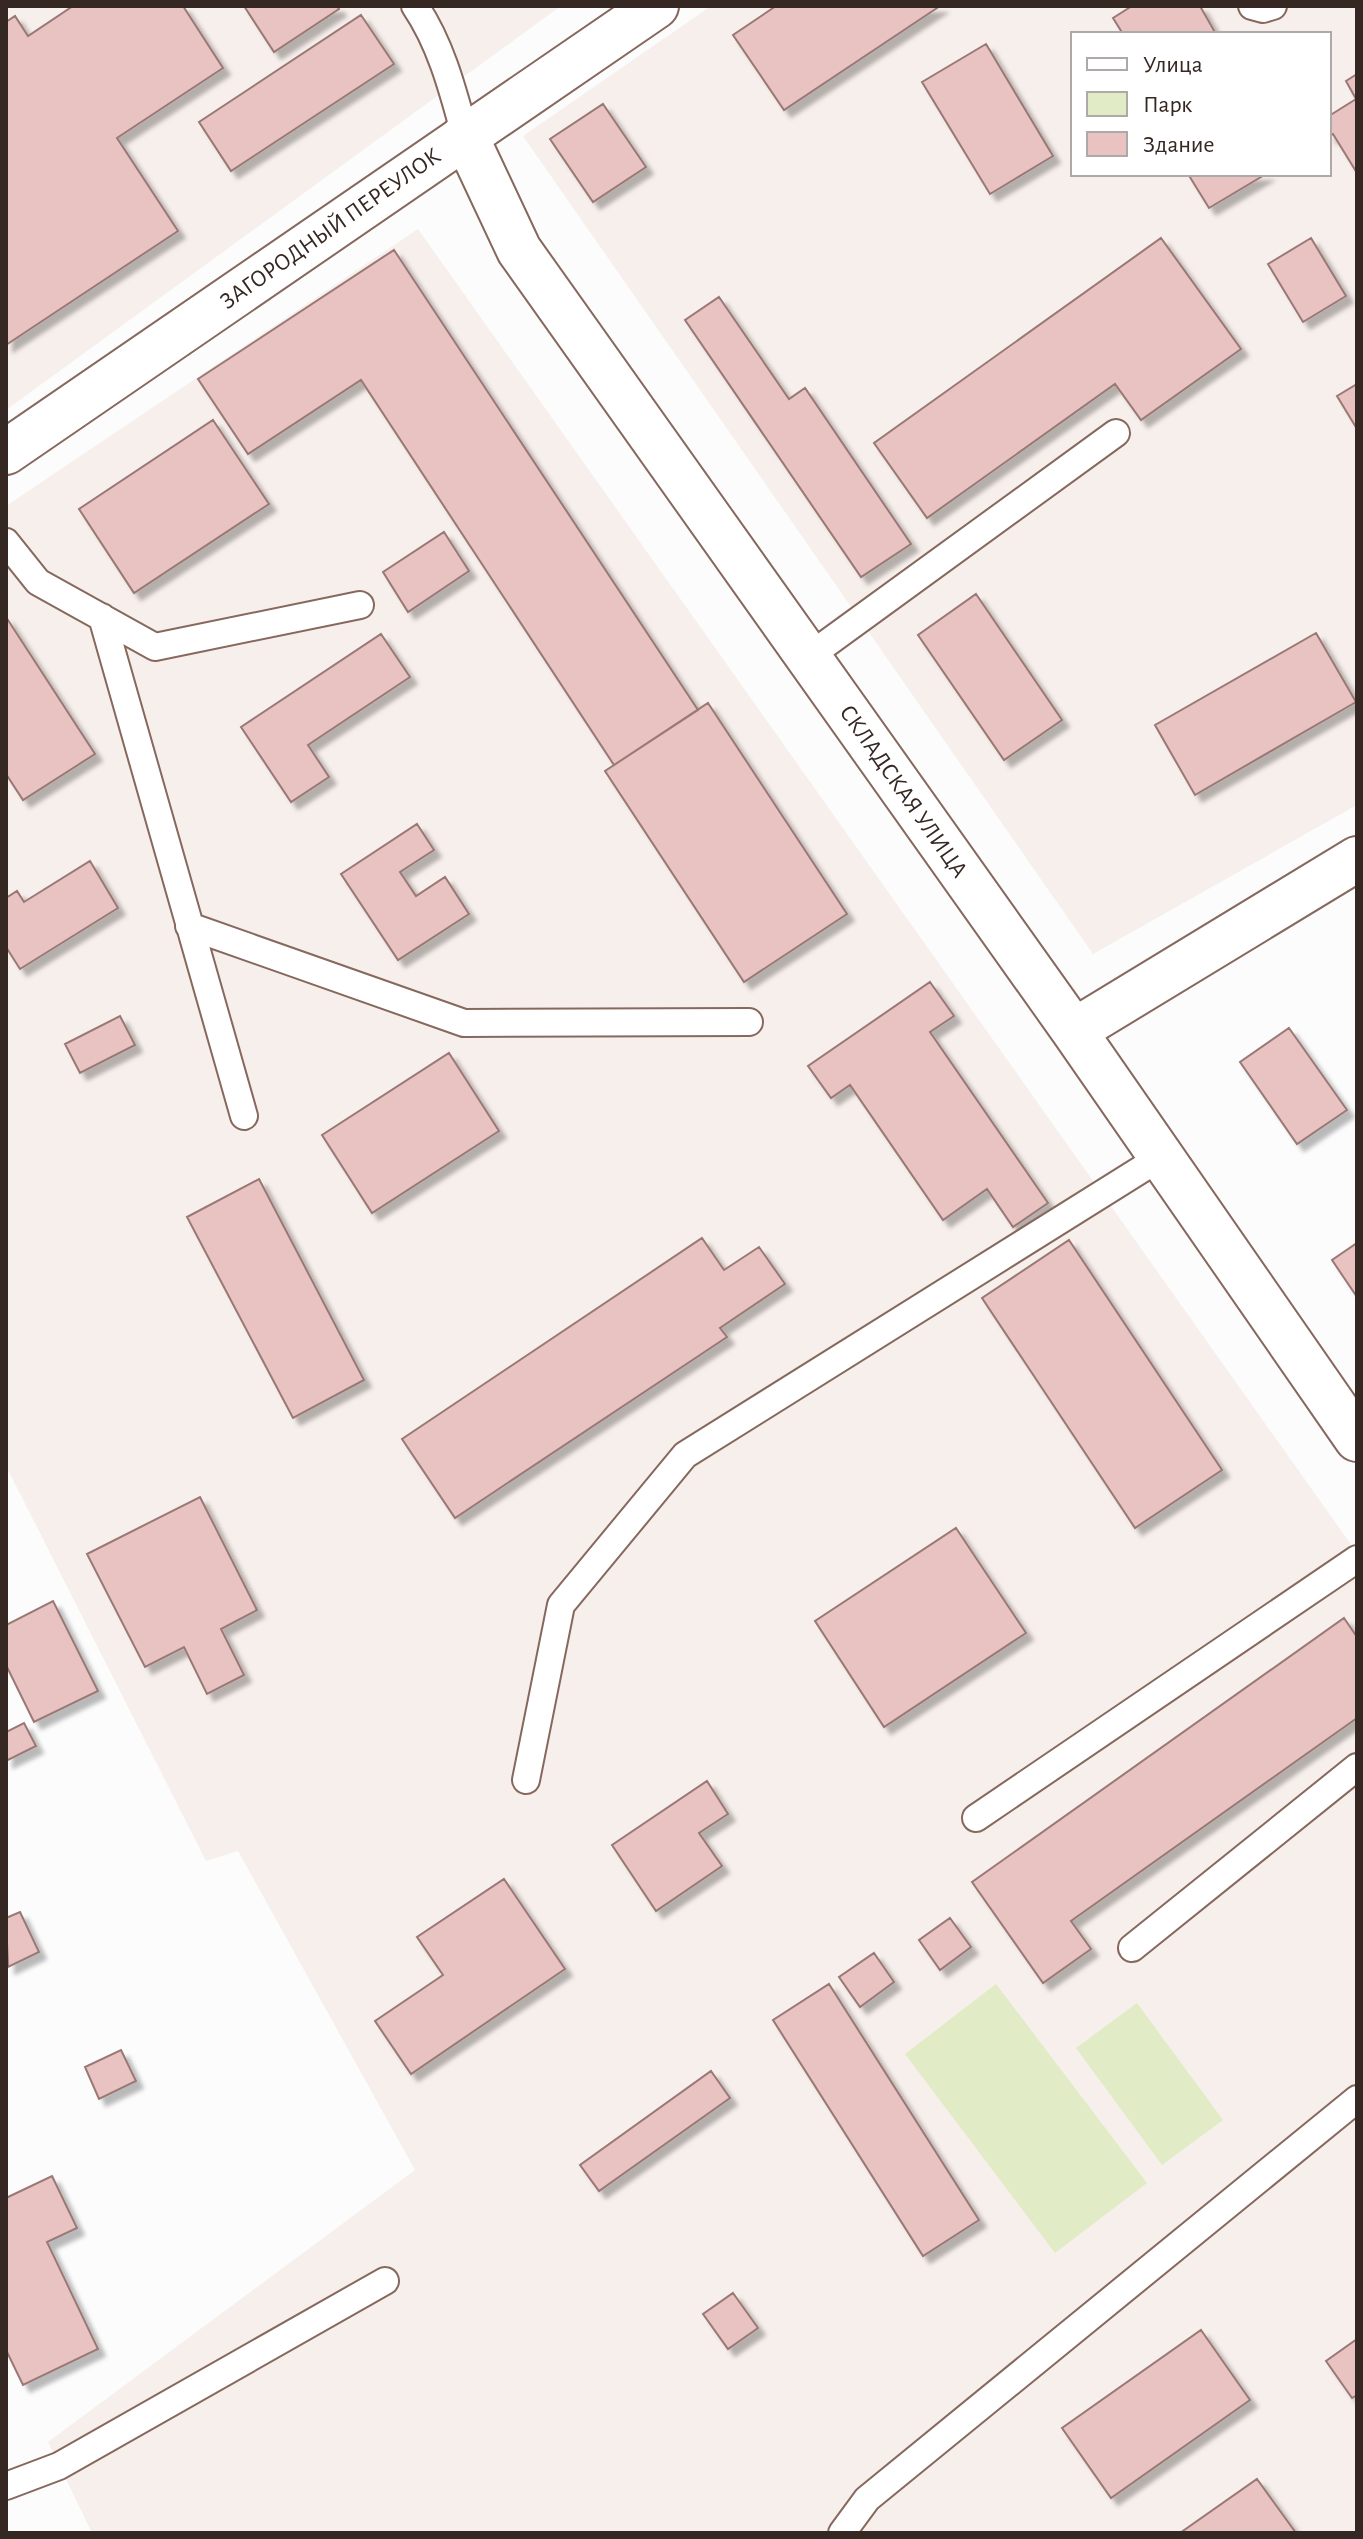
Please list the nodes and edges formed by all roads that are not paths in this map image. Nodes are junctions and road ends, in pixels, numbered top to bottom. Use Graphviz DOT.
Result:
graph roads {
  1 [pos="415,6"];
  2 [pos="656,6"];
  3 [pos="1252,6"];
  4 [pos="1273,6"];
  5 [pos="465,135"];
  6 [pos="1116,433"];
  7 [pos="6,452"];
  8 [pos="6,542"];
  9 [pos="360,605"];
  10 [pos="102,617"];
  11 [pos="808,657"];
  12 [pos="1357,859"];
  13 [pos="189,926"];
  14 [pos="749,1022"];
  15 [pos="1074,1031"];
  16 [pos="244,1116"];
  17 [pos="1161,1157"];
  18 [pos="1357,1439"];
  19 [pos="1357,1559"];
  20 [pos="1357,1767"];
  21 [pos="526,1780"];
  22 [pos="976,1818"];
  23 [pos="1132,1948"];
  24 [pos="1357,2099"];
  25 [pos="385,2281"];
  26 [pos="6,2486"];
  27 [pos="842,2533"];
  1 -- 5 [label="lane"];
  2 -- 5 [label="street, ЗАГОРОДНЫЙ ПЕРЕУЛОК"];
  3 -- 4 [label="lane"];
  5 -- 7 [label="street, ЗАГОРОДНЫЙ ПЕРЕУЛОК"];
  5 -- 11 [label="street, СКЛАДСКАЯ УЛИЦА"];
  6 -- 11 [label="lane"];
  8 -- 10 [label="lane"];
  9 -- 10 [label="lane"];
  10 -- 13 [label="lane"];
  11 -- 15 [label="street, СКЛАДСКАЯ УЛИЦА"];
  12 -- 15 [label="street"];
  13 -- 14 [label="lane"];
  13 -- 16 [label="lane"];
  15 -- 17 [label="street, СКЛАДСКАЯ УЛИЦА"];
  17 -- 18 [label="street, СКЛАДСКАЯ УЛИЦА"];
  17 -- 21 [label="lane"];
  19 -- 22 [label="lane"];
  20 -- 23 [label="lane"];
  24 -- 27 [label="lane"];
  25 -- 26 [label="lane"];
}
